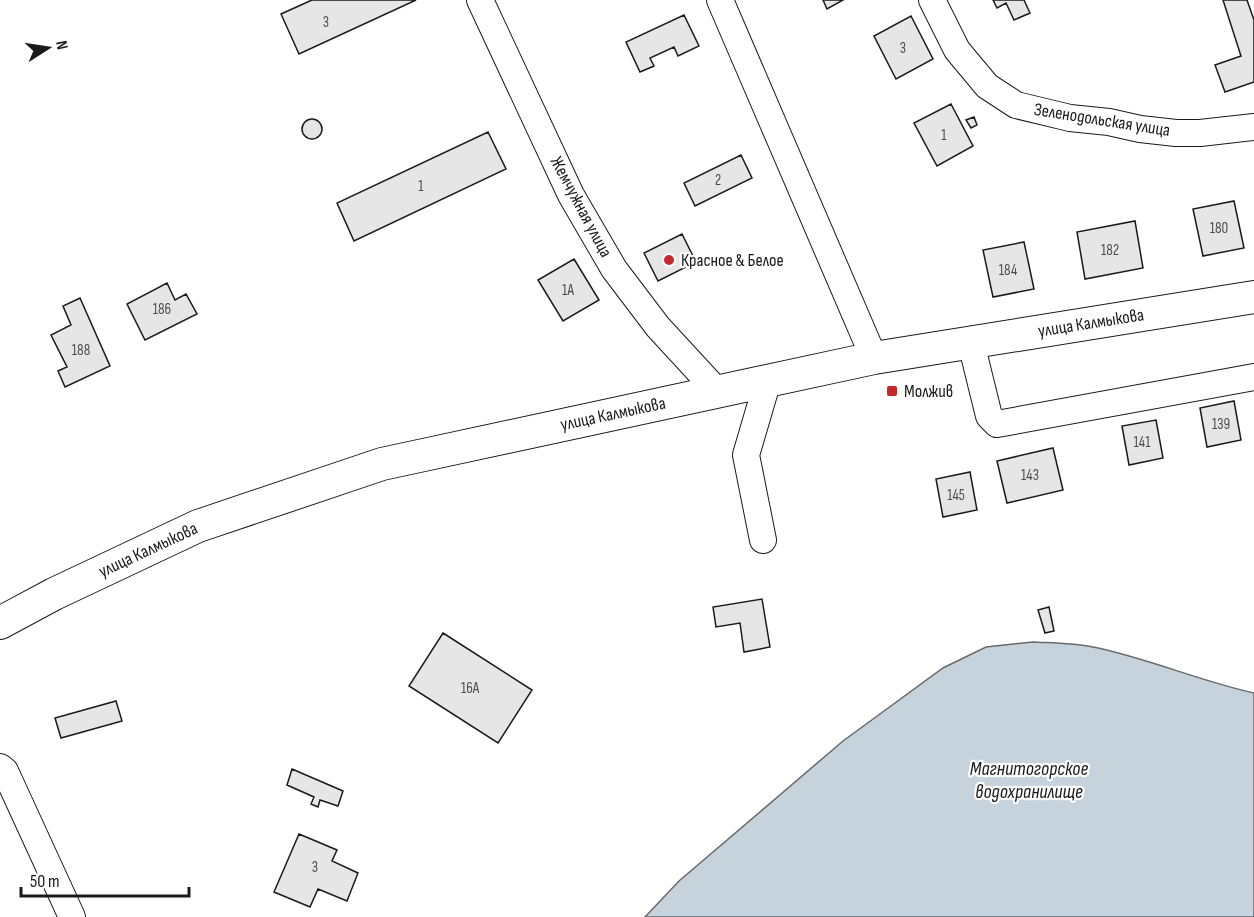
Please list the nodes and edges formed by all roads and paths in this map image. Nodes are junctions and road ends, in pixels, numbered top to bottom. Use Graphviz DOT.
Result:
graph roads {
  1 [pos="480,0"];
  2 [pos="720,0"];
  3 [pos="932,0"];
  4 [pos="1254,127"];
  5 [pos="1254,297"];
  6 [pos="971,342"];
  7 [pos="874,358"];
  8 [pos="1254,377"];
  9 [pos="768,380"];
  10 [pos="717,391"];
  11 [pos="763,540"];
  12 [pos="0,623"];
  13 [pos="0,767"];
  14 [pos="72,917"];
  1 -- 10 [label="street, Жемчужная улица"];
  2 -- 7 [label="street"];
  3 -- 4 [label="street, Зеленодольская улица"];
  5 -- 6 [label="main road, улица Калмыкова"];
  6 -- 7 [label="main road, улица Калмыкова"];
  6 -- 8 [label="street"];
  7 -- 9 [label="main road, улица Калмыкова"];
  9 -- 10 [label="main road, улица Калмыкова"];
  9 -- 11 [label="street"];
  10 -- 12 [label="main road, улица Калмыкова"];
  13 -- 14 [label="street"];
}
